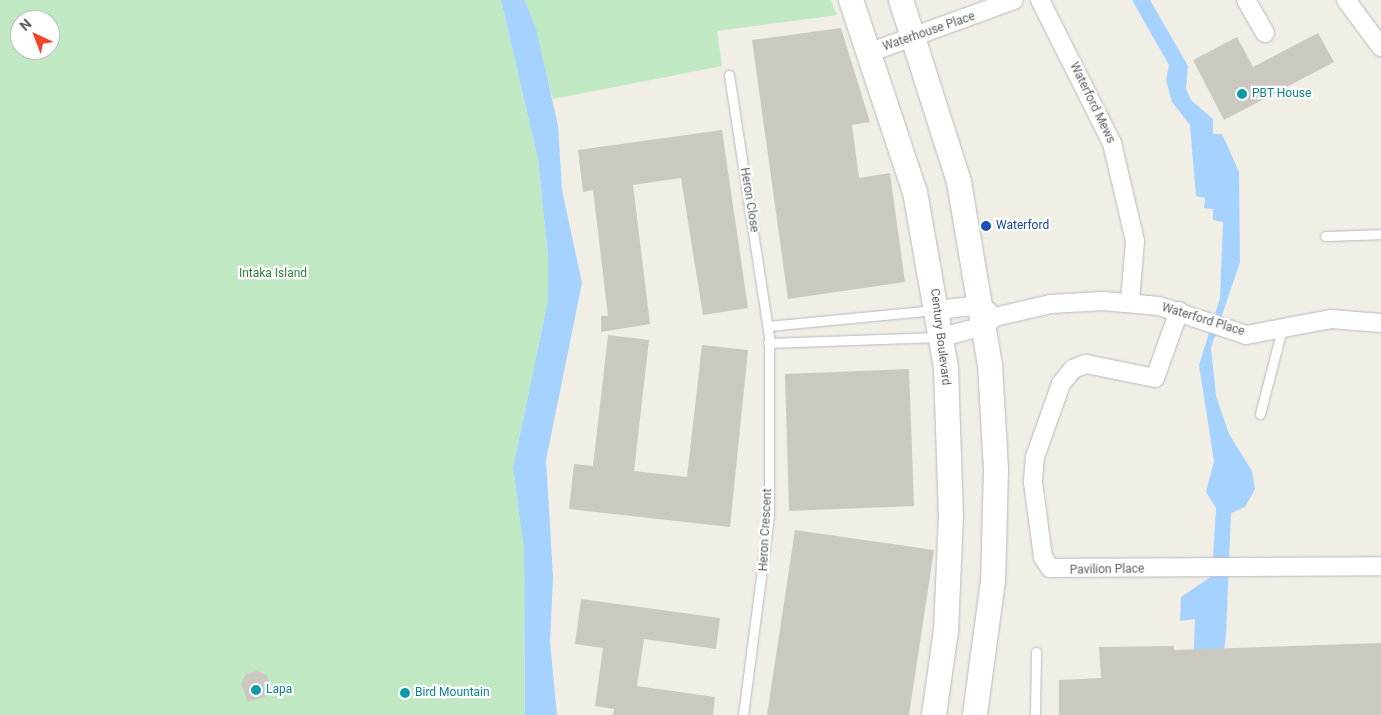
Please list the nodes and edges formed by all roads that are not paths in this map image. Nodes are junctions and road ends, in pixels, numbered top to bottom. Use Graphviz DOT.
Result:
graph roads {
  1 [pos="851,0"];
  2 [pos="901,0"];
  3 [pos="1002,0"];
  4 [pos="1014,0"];
  5 [pos="1040,0"];
  6 [pos="1246,0"];
  7 [pos="1346,0"];
  8 [pos="987,11"];
  9 [pos="1265,33"];
  10 [pos="916,38"];
  11 [pos="1381,47"];
  12 [pos="871,52"];
  13 [pos="729,75"];
  14 [pos="1381,234"];
  15 [pos="1326,236"];
  16 [pos="1130,300"];
  17 [pos="938,310"];
  18 [pos="1179,312"];
  19 [pos="987,316"];
  20 [pos="1381,323"];
  21 [pos="768,326"];
  22 [pos="1282,328"];
  23 [pos="942,337"];
  24 [pos="768,343"];
  25 [pos="1260,414"];
  26 [pos="1381,566"];
  27 [pos="1036,652"];
  28 [pos="743,715"];
  29 [pos="934,715"];
  30 [pos="975,715"];
  31 [pos="1035,715"];
  1 -- 12 [label="main road, Century Boulevard"];
  2 -- 10 [label="main road"];
  3 -- 8 [label="lane"];
  4 -- 8 [label="street, Waterhouse Place"];
  5 -- 16 [label="street, Waterford Mews"];
  6 -- 9 [label="street"];
  7 -- 11 [label="street"];
  8 -- 10 [label="street, Waterhouse Place"];
  10 -- 12 [label="street, Waterhouse Place"];
  10 -- 19 [label="main road"];
  12 -- 17 [label="main road, Century Boulevard"];
  13 -- 21 [label="lane, Heron Close"];
  14 -- 15 [label="lane"];
  16 -- 18 [label="street, Waterford Place"];
  16 -- 19 [label="street, Waterford Place"];
  17 -- 19 [label="street"];
  17 -- 21 [label="lane"];
  17 -- 23 [label="main road, Century Boulevard"];
  18 -- 22 [label="street, Waterford Place"];
  18 -- 26 [label="street, Pavilion Place"];
  19 -- 23 [label="street"];
  19 -- 30 [label="main road"];
  20 -- 22 [label="street, Waterford Place"];
  21 -- 24 [label="lane, Heron Crescent"];
  22 -- 25 [label="lane"];
  23 -- 24 [label="lane"];
  23 -- 29 [label="main road, Century Boulevard"];
  24 -- 28 [label="lane, Heron Crescent"];
  27 -- 31 [label="lane"];
}
